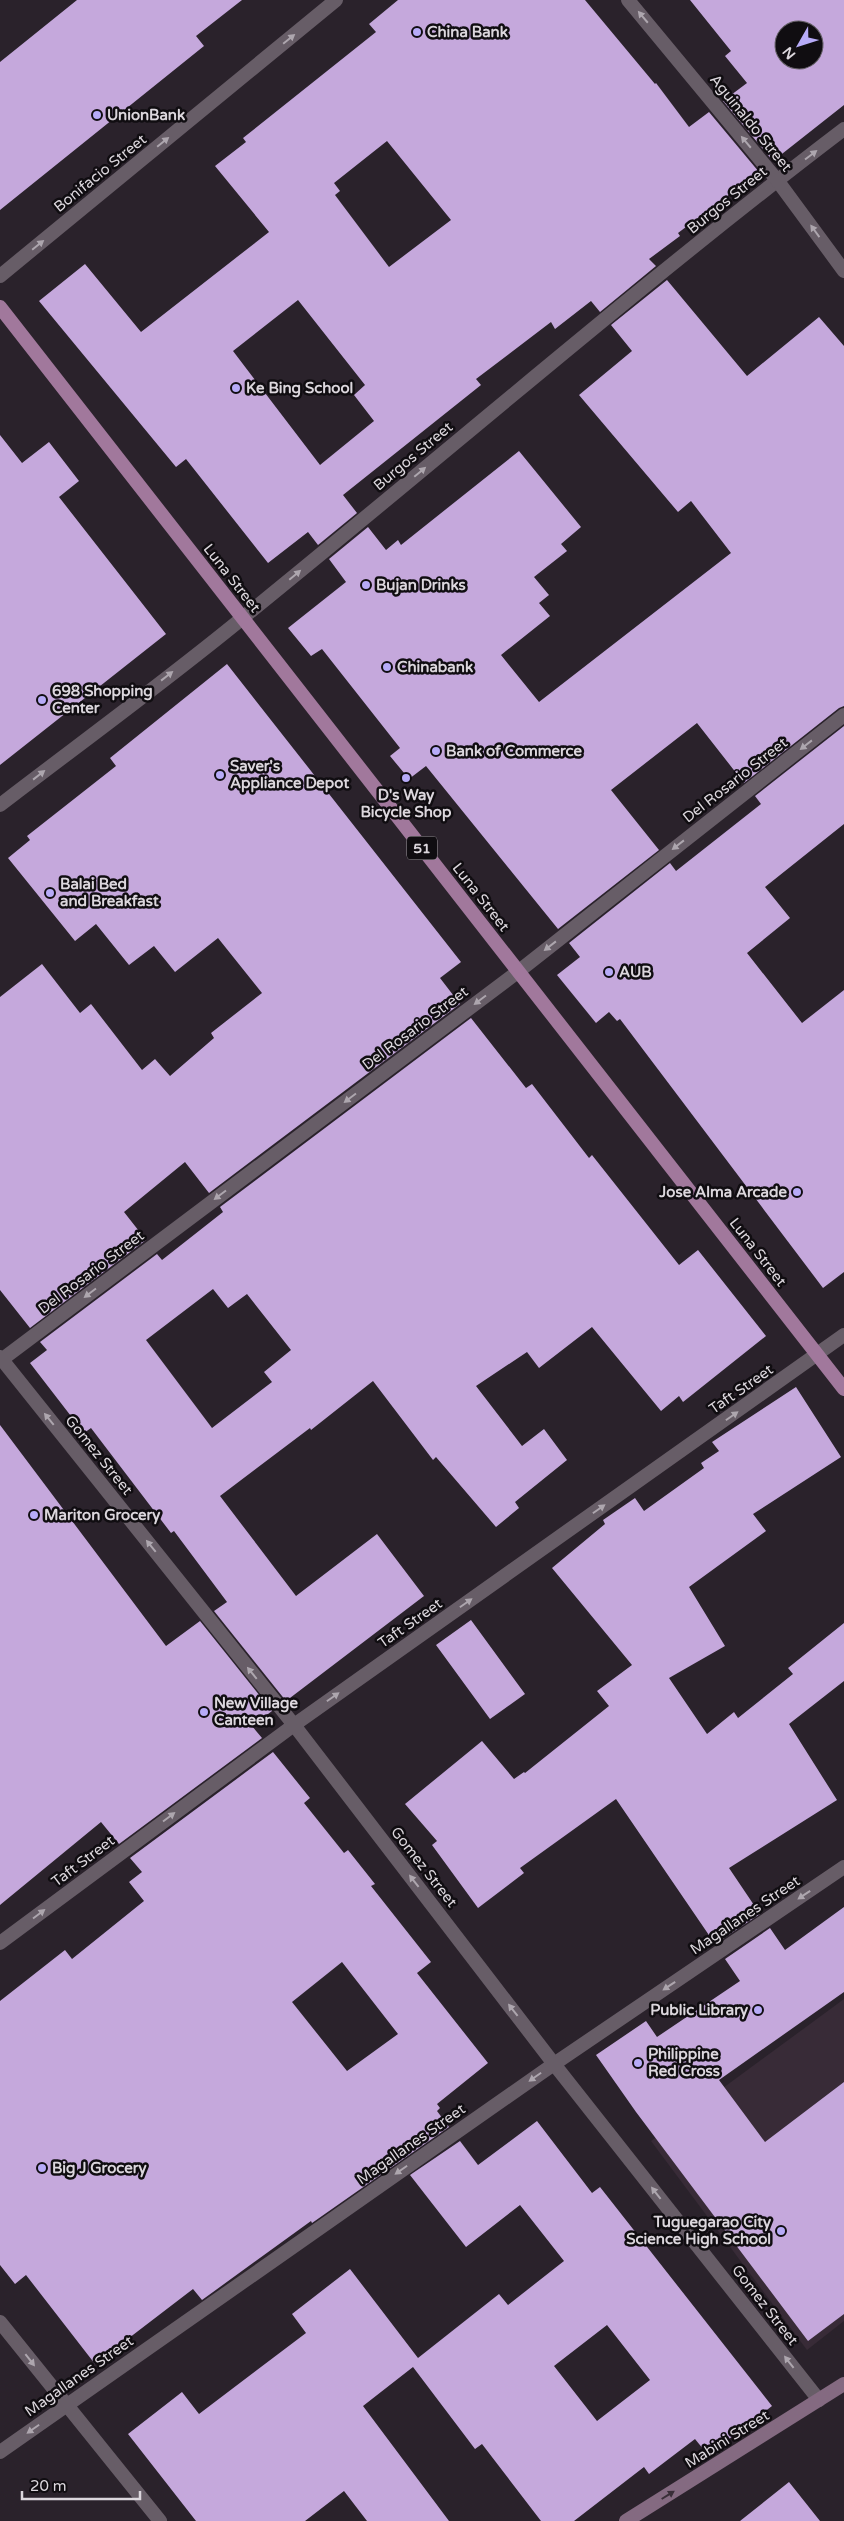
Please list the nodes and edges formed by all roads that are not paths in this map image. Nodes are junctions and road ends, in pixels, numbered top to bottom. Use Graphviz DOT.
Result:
graph roads {
  1 [pos="336,0"];
  2 [pos="628,0"];
  3 [pos="844,129"];
  4 [pos="777,180"];
  5 [pos="844,271"];
  6 [pos="0,276"];
  7 [pos="0,307"];
  8 [pos="243,618"];
  9 [pos="844,715"];
  10 [pos="0,805"];
  11 [pos="518,971"];
  12 [pos="844,1335"];
  13 [pos="818,1355"];
  14 [pos="1,1359"];
  15 [pos="844,1389"];
  16 [pos="294,1725"];
  17 [pos="844,1867"];
  18 [pos="0,1943"];
  19 [pos="554,2064"];
  20 [pos="0,2322"];
  21 [pos="844,2384"];
  22 [pos="819,2400"];
  23 [pos="66,2406"];
  24 [pos="0,2452"];
  25 [pos="160,2521"];
  26 [pos="626,2521"];
  6 -- 1 [label="street, Bonifacio Street, one-way"];
  4 -- 2 [label="street, Aguinaldo Street, one-way"];
  4 -- 3 [label="street, Burgos Street, one-way"];
  5 -- 4 [label="street, Aguinaldo Street, one-way"];
  8 -- 4 [label="street, Burgos Street, one-way"];
  7 -- 8 [label="main road, Luna Street / 51"];
  10 -- 8 [label="street, Burgos Street, one-way"];
  8 -- 11 [label="main road, Luna Street / 51"];
  9 -- 11 [label="street, Del Rosario Street, one-way"];
  11 -- 13 [label="main road, Luna Street / 51"];
  11 -- 14 [label="street, Del Rosario Street, one-way"];
  12 -- 13 [label="street, Taft Street"];
  13 -- 15 [label="main road, Luna Street / 51"];
  16 -- 13 [label="street, Taft Street, one-way"];
  16 -- 14 [label="street, Gomez Street, one-way"];
  18 -- 16 [label="street, Taft Street, one-way"];
  19 -- 16 [label="street, Gomez Street, one-way"];
  17 -- 19 [label="street, Magallanes Street, one-way"];
  22 -- 19 [label="street, Gomez Street, one-way"];
  19 -- 23 [label="street, Magallanes Street, one-way"];
  20 -- 23 [label="street, one-way"];
  21 -- 22 [label="main road, Mabini Street"];
  26 -- 22 [label="main road, Mabini Street, one-way"];
  23 -- 24 [label="street, Magallanes Street, one-way"];
  23 -- 25 [label="street"];
}
